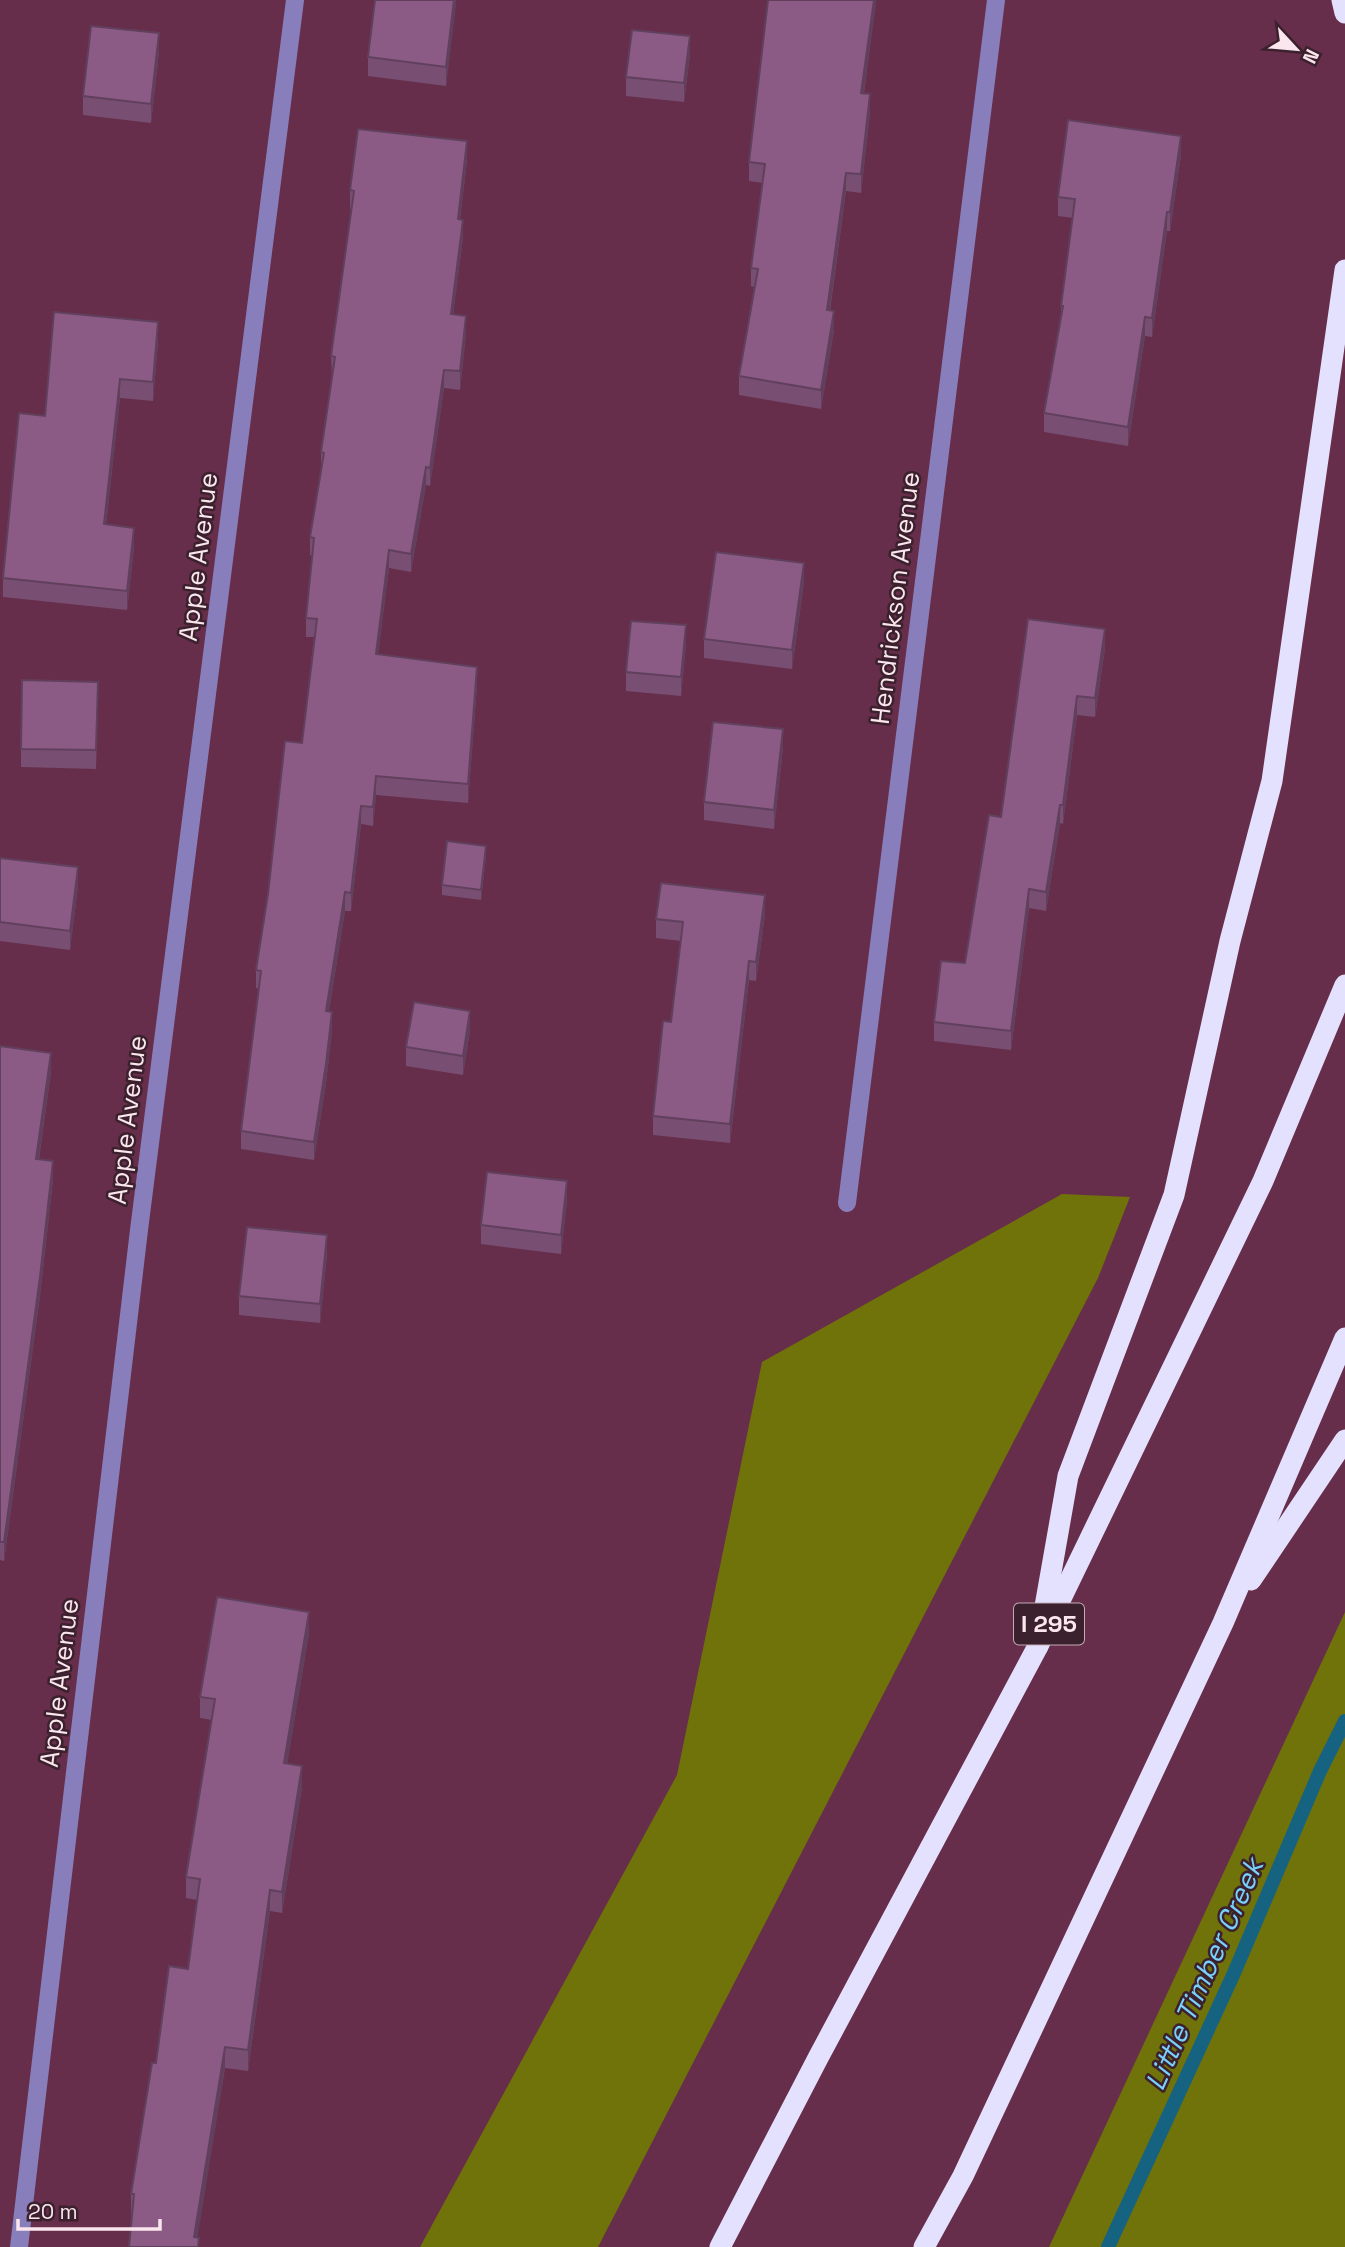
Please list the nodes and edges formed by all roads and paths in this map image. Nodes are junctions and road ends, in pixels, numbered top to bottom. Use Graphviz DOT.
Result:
graph roads {
  1 [pos="295,0"];
  2 [pos="996,0"];
  3 [pos="1342,0"];
  4 [pos="1345,13"];
  5 [pos="1345,270"];
  6 [pos="1345,985"];
  7 [pos="847,1203"];
  8 [pos="1345,1338"];
  9 [pos="1345,1440"];
  10 [pos="1223,1623"];
  11 [pos="1038,1646"];
  12 [pos="19,2247"];
  13 [pos="720,2247"];
  14 [pos="924,2247"];
  1 -- 12 [label="street, Apple Avenue"];
  2 -- 7 [label="street, Hendrickson Avenue"];
  3 -- 4 [label="highway"];
  5 -- 11 [label="highway"];
  6 -- 11 [label="highway, I 295"];
  8 -- 10 [label="highway"];
  9 -- 10 [label="highway"];
  10 -- 14 [label="highway"];
  11 -- 13 [label="highway, I 295"];
}
